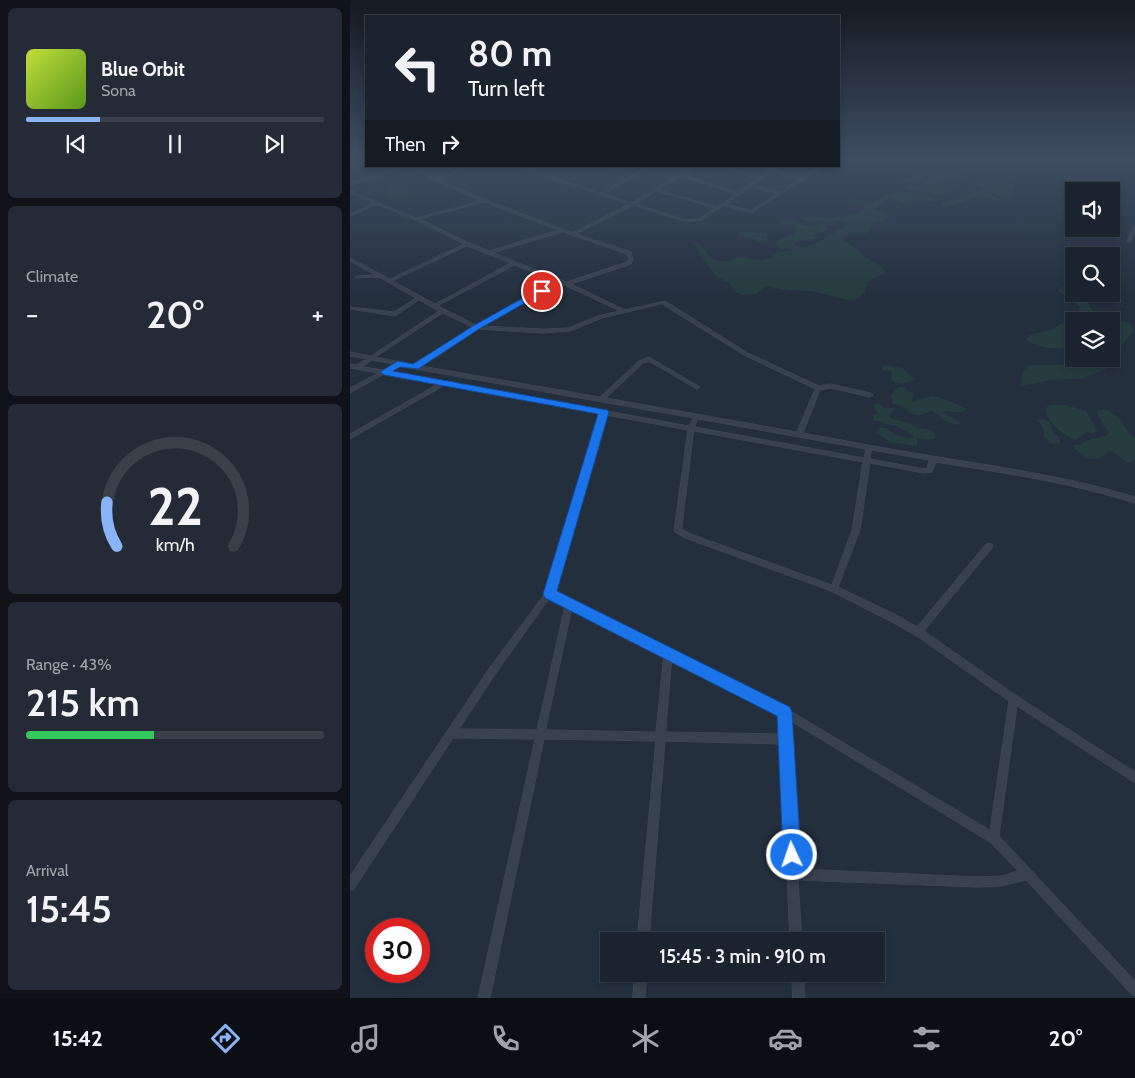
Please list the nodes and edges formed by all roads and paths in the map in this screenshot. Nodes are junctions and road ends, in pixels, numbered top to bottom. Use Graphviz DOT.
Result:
graph roads {
  1 [pos="373,205"];
  2 [pos="381,205"];
  3 [pos="471,205"];
  4 [pos="493,205"];
  5 [pos="632,205"];
  6 [pos="635,205"];
  7 [pos="705,205"];
  8 [pos="722,205"];
  9 [pos="725,205"];
  10 [pos="762,205"];
  11 [pos="717,208"];
  12 [pos="350,215"];
  13 [pos="416,219"];
  14 [pos="1135,227"];
  15 [pos="561,231"];
  16 [pos="573,234"];
  17 [pos="1129,241"];
  18 [pos="467,244"];
  19 [pos="490,252"];
  20 [pos="350,259"];
  21 [pos="515,263"];
  22 [pos="365,268"];
  23 [pos="357,276"];
  24 [pos="379,276"];
  25 [pos="351,280"];
  26 [pos="390,281"];
  27 [pos="558,282"];
  28 [pos="567,284"];
  29 [pos="419,298"];
  30 [pos="435,306"];
  31 [pos="350,308"];
  32 [pos="443,311"];
  33 [pos="625,312"];
  34 [pos="476,328"];
  35 [pos="350,354"];
  36 [pos="370,358"];
  37 [pos="398,364"];
  38 [pos="350,366"];
  39 [pos="358,367"];
  40 [pos="415,367"];
  41 [pos="384,372"];
  42 [pos="444,383"];
  43 [pos="697,387"];
  44 [pos="818,388"];
  45 [pos="350,391"];
  46 [pos="870,395"];
  47 [pos="602,399"];
  48 [pos="647,408"];
  49 [pos="604,412"];
  50 [pos="696,417"];
  51 [pos="641,418"];
  52 [pos="691,428"];
  53 [pos="799,434"];
  54 [pos="350,437"];
  55 [pos="869,447"];
  56 [pos="890,451"];
  57 [pos="933,459"];
  58 [pos="867,460"];
  59 [pos="888,464"];
  60 [pos="1135,500"];
  61 [pos="990,546"];
  62 [pos="834,589"];
  63 [pos="549,594"];
  64 [pos="569,604"];
  65 [pos="918,632"];
  66 [pos="668,652"];
  67 [pos="1014,699"];
  68 [pos="784,712"];
  69 [pos="451,733"];
  70 [pos="541,734"];
  71 [pos="661,736"];
  72 [pos="786,739"];
  73 [pos="1135,778"];
  74 [pos="994,838"];
  75 [pos="793,874"];
  76 [pos="1028,874"];
  77 [pos="350,885"];
  78 [pos="644,932"];
  79 [pos="796,932"];
  80 [pos="640,982"];
  81 [pos="798,982"];
  82 [pos="1135,990"];
  83 [pos="484,998"];
  84 [pos="639,998"];
  85 [pos="799,998"];
  1 -- 12 [label="street"];
  2 -- 13 [label="street"];
  3 -- 13 [label="street"];
  4 -- 15 [label="street"];
  5 -- 16 [label="street"];
  6 -- 11 [label="street"];
  7 -- 11 [label="street"];
  8 -- 11 [label="street"];
  9 -- 10 [label="street"];
  13 -- 18 [label="street"];
  14 -- 17 [label="street"];
  15 -- 16 [label="street"];
  15 -- 19 [label="street"];
  16 -- 28 [label="street"];
  18 -- 19 [label="street"];
  18 -- 26 [label="street"];
  19 -- 21 [label="street"];
  20 -- 22 [label="street"];
  21 -- 27 [label="street"];
  21 -- 30 [label="street"];
  22 -- 23 [label="street"];
  22 -- 24 [label="street"];
  23 -- 24 [label="street"];
  23 -- 25 [label="street"];
  24 -- 26 [label="street"];
  26 -- 29 [label="street"];
  27 -- 28 [label="street"];
  27 -- 34 [label="street"];
  28 -- 33 [label="street"];
  29 -- 30 [label="street"];
  29 -- 31 [label="street"];
  30 -- 32 [label="street"];
  32 -- 34 [label="street"];
  32 -- 36 [label="street"];
  33 -- 34 [label="street"];
  33 -- 44 [label="street"];
  34 -- 40 [label="street"];
  35 -- 36 [label="street"];
  36 -- 37 [label="street"];
  36 -- 39 [label="street"];
  37 -- 40 [label="street"];
  37 -- 41 [label="street"];
  38 -- 39 [label="street"];
  39 -- 41 [label="street"];
  40 -- 47 [label="street"];
  41 -- 42 [label="street"];
  41 -- 45 [label="street"];
  42 -- 49 [label="street"];
  42 -- 54 [label="street"];
  43 -- 47 [label="street"];
  44 -- 46 [label="street"];
  44 -- 53 [label="street"];
  47 -- 48 [label="street"];
  48 -- 50 [label="street"];
  48 -- 51 [label="street"];
  49 -- 51 [label="street"];
  49 -- 63 [label="street"];
  50 -- 52 [label="street"];
  50 -- 53 [label="street"];
  51 -- 52 [label="street"];
  52 -- 58 [label="street"];
  52 -- 62 [label="street"];
  53 -- 55 [label="street"];
  55 -- 56 [label="street"];
  55 -- 58 [label="street"];
  56 -- 57 [label="street"];
  56 -- 59 [label="street"];
  57 -- 59 [label="street"];
  57 -- 60 [label="street"];
  58 -- 59 [label="street"];
  58 -- 62 [label="street"];
  61 -- 65 [label="street"];
  62 -- 65 [label="street"];
  63 -- 64 [label="street"];
  63 -- 69 [label="street"];
  64 -- 66 [label="street"];
  64 -- 70 [label="street"];
  65 -- 67 [label="street"];
  66 -- 68 [label="street"];
  66 -- 71 [label="street"];
  67 -- 73 [label="street"];
  67 -- 74 [label="street"];
  68 -- 72 [label="street"];
  68 -- 74 [label="street"];
  69 -- 70 [label="street"];
  69 -- 77 [label="street"];
  70 -- 71 [label="street"];
  70 -- 83 [label="street"];
  71 -- 72 [label="street"];
  71 -- 78 [label="street"];
  72 -- 75 [label="street"];
  74 -- 76 [label="street"];
  75 -- 76 [label="street"];
  75 -- 79 [label="street"];
  76 -- 82 [label="street"];
  80 -- 84 [label="street"];
  81 -- 85 [label="street"];
}
